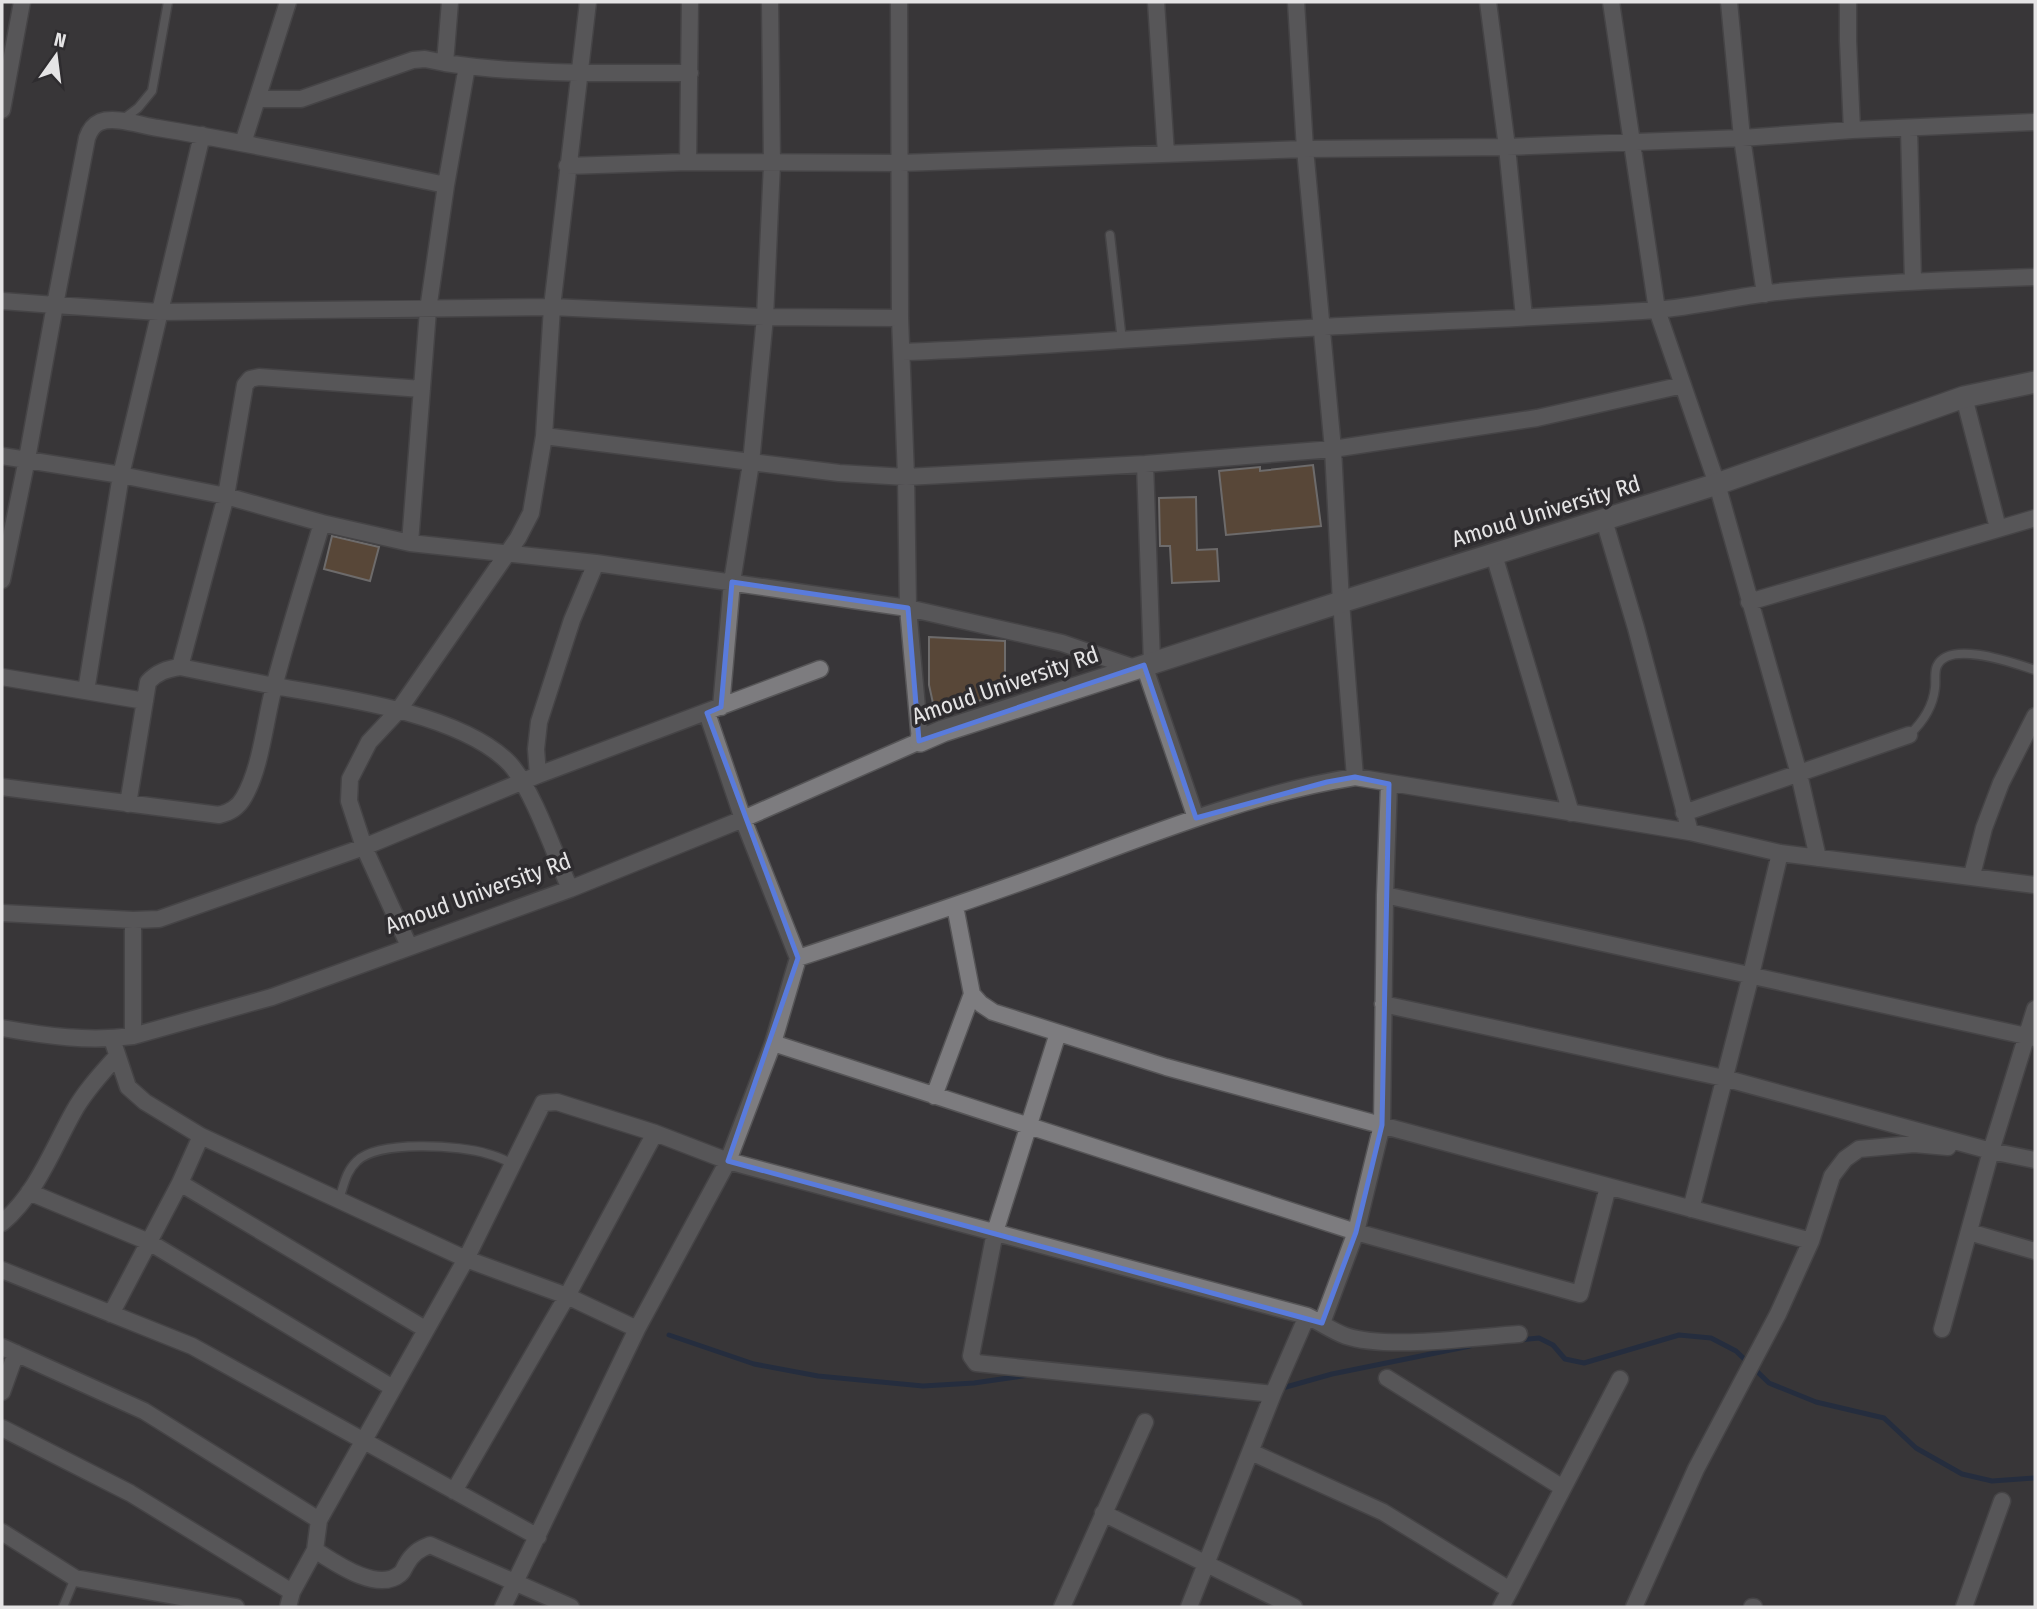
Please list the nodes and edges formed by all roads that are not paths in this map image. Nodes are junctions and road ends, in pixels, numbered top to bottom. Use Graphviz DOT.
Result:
graph roads {
  1 [pos="22,2"];
  2 [pos="168,2"];
  3 [pos="288,2"];
  4 [pos="450,2"];
  5 [pos="587,2"];
  6 [pos="690,2"];
  7 [pos="770,2"];
  8 [pos="899,2"];
  9 [pos="1156,2"];
  10 [pos="1296,2"];
  11 [pos="1488,2"];
  12 [pos="1611,2"];
  13 [pos="1729,2"];
  14 [pos="1848,2"];
  15 [pos="10,20"];
  16 [pos="445,63"];
  17 [pos="467,66"];
  18 [pos="578,72"];
  19 [pos="690,73"];
  20 [pos="257,100"];
  21 [pos="2,110"];
  22 [pos="119,121"];
  23 [pos="2035,122"];
  24 [pos="1909,129"];
  25 [pos="1852,130"];
  26 [pos="202,135"];
  27 [pos="1742,138"];
  28 [pos="243,142"];
  29 [pos="1631,143"];
  30 [pos="1507,147"];
  31 [pos="1305,149"];
  32 [pos="1166,154"];
  33 [pos="688,162"];
  34 [pos="901,163"];
  35 [pos="772,164"];
  36 [pos="567,166"];
  37 [pos="446,185"];
  38 [pos="1110,234"];
  39 [pos="2035,277"];
  40 [pos="1913,281"];
  41 [pos="1765,294"];
  42 [pos="2,301"];
  43 [pos="55,305"];
  44 [pos="552,307"];
  45 [pos="428,310"];
  46 [pos="1657,310"];
  47 [pos="159,312"];
  48 [pos="765,317"];
  49 [pos="1524,317"];
  50 [pos="900,318"];
  51 [pos="1323,327"];
  52 [pos="1122,341"];
  53 [pos="902,352"];
  54 [pos="2035,383"];
  55 [pos="1683,385"];
  56 [pos="422,389"];
  57 [pos="1964,397"];
  58 [pos="544,436"];
  59 [pos="1334,449"];
  60 [pos="2,456"];
  61 [pos="27,459"];
  62 [pos="751,463"];
  63 [pos="1145,464"];
  64 [pos="121,475"];
  65 [pos="906,477"];
  66 [pos="1717,484"];
  67 [pos="226,496"];
  68 [pos="2035,518"];
  69 [pos="1604,520"];
  70 [pos="322,523"];
  71 [pos="1998,528"];
  72 [pos="410,543"];
  73 [pos="505,554"];
  74 [pos="1494,555"];
  75 [pos="596,563"];
  76 [pos="2,580"];
  77 [pos="733,582"];
  78 [pos="1341,602"];
  79 [pos="1749,603"];
  80 [pos="908,608"];
  81 [pos="1144,665"];
  82 [pos="180,667"];
  83 [pos="820,669"];
  84 [pos="2035,670"];
  85 [pos="2,677"];
  86 [pos="274,685"];
  87 [pos="86,691"];
  88 [pos="145,701"];
  89 [pos="714,710"];
  90 [pos="398,711"];
  91 [pos="2035,716"];
  92 [pos="1909,735"];
  93 [pos="920,741"];
  94 [pos="1799,774"];
  95 [pos="530,778"];
  96 [pos="1355,778"];
  97 [pos="1390,784"];
  98 [pos="2,787"];
  99 [pos="128,804"];
  100 [pos="1571,813"];
  101 [pos="1684,813"];
  102 [pos="1196,818"];
  103 [pos="743,819"];
  104 [pos="1690,832"];
  105 [pos="364,847"];
  106 [pos="1780,853"];
  107 [pos="1818,858"];
  108 [pos="1972,875"];
  109 [pos="2035,885"];
  110 [pos="570,889"];
  111 [pos="1385,895"];
  112 [pos="956,906"];
  113 [pos="2,913"];
  114 [pos="133,920"];
  115 [pos="409,946"];
  116 [pos="798,958"];
  117 [pos="1751,975"];
  118 [pos="972,994"];
  119 [pos="1383,1004"];
  120 [pos="2035,1009"];
  121 [pos="2,1028"];
  122 [pos="1058,1033"];
  123 [pos="133,1036"];
  124 [pos="2031,1037"];
  125 [pos="112,1039"];
  126 [pos="773,1043"];
  127 [pos="117,1055"];
  128 [pos="1724,1078"];
  129 [pos="934,1097"];
  130 [pos="1382,1125"];
  131 [pos="1027,1127"];
  132 [pos="655,1133"];
  133 [pos="201,1136"];
  134 [pos="1991,1151"];
  135 [pos="2035,1160"];
  136 [pos="728,1161"];
  137 [pos="513,1164"];
  138 [pos="180,1183"];
  139 [pos="1608,1187"];
  140 [pos="29,1192"];
  141 [pos="339,1199"];
  142 [pos="1690,1209"];
  143 [pos="2,1223"];
  144 [pos="995,1232"];
  145 [pos="1356,1232"];
  146 [pos="1969,1232"];
  147 [pos="1811,1241"];
  148 [pos="149,1242"];
  149 [pos="2035,1251"];
  150 [pos="466,1259"];
  151 [pos="2,1270"];
  152 [pos="567,1296"];
  153 [pos="111,1314"];
  154 [pos="1307,1316"];
  155 [pos="1322,1323"];
  156 [pos="425,1329"];
  157 [pos="637,1329"];
  158 [pos="1942,1329"];
  159 [pos="1519,1334"];
  160 [pos="9,1350"];
  161 [pos="1387,1378"];
  162 [pos="1620,1379"];
  163 [pos="393,1388"];
  164 [pos="2,1392"];
  165 [pos="1273,1394"];
  166 [pos="1146,1422"];
  167 [pos="2,1428"];
  168 [pos="364,1439"];
  169 [pos="1251,1452"];
  170 [pos="1563,1488"];
  171 [pos="454,1491"];
  172 [pos="2003,1501"];
  173 [pos="1103,1513"];
  174 [pos="319,1520"];
  175 [pos="2,1532"];
  176 [pos="538,1537"];
  177 [pos="315,1550"];
  178 [pos="1207,1565"];
  179 [pos="75,1578"];
  180 [pos="515,1581"];
  181 [pos="1510,1590"];
  182 [pos="290,1600"];
  183 [pos="63,1607"];
  184 [pos="236,1607"];
  185 [pos="503,1607"];
  186 [pos="571,1607"];
  187 [pos="1062,1607"];
  188 [pos="1189,1607"];
  189 [pos="1294,1607"];
  190 [pos="1502,1607"];
  191 [pos="1634,1607"];
  192 [pos="1964,1607"];
  1 -- 15 [label="street"];
  2 -- 22 [label="lane"];
  3 -- 20 [label="street"];
  4 -- 16 [label="street"];
  5 -- 18 [label="street"];
  6 -- 19 [label="street"];
  7 -- 35 [label="street"];
  8 -- 34 [label="street"];
  9 -- 32 [label="street"];
  10 -- 31 [label="street"];
  11 -- 30 [label="street"];
  12 -- 29 [label="street"];
  13 -- 27 [label="street"];
  14 -- 25 [label="street"];
  15 -- 21 [label="street"];
  16 -- 17 [label="street"];
  16 -- 20 [label="street"];
  17 -- 18 [label="street"];
  17 -- 37 [label="street"];
  18 -- 19 [label="street"];
  18 -- 36 [label="street"];
  19 -- 33 [label="street"];
  20 -- 28 [label="street"];
  22 -- 26 [label="street"];
  22 -- 43 [label="street"];
  23 -- 24 [label="street"];
  24 -- 25 [label="street"];
  24 -- 40 [label="street"];
  25 -- 27 [label="street"];
  26 -- 28 [label="street"];
  26 -- 47 [label="street"];
  27 -- 29 [label="street"];
  27 -- 41 [label="street"];
  28 -- 37 [label="street"];
  29 -- 30 [label="street"];
  29 -- 46 [label="street"];
  30 -- 31 [label="street"];
  30 -- 49 [label="street"];
  31 -- 32 [label="street"];
  31 -- 51 [label="street"];
  32 -- 34 [label="street"];
  33 -- 35 [label="street"];
  33 -- 36 [label="street"];
  34 -- 35 [label="street"];
  34 -- 50 [label="street"];
  35 -- 48 [label="street"];
  36 -- 44 [label="street"];
  37 -- 45 [label="street"];
  38 -- 52 [label="lane"];
  39 -- 40 [label="street"];
  40 -- 41 [label="street"];
  41 -- 46 [label="street"];
  42 -- 43 [label="street"];
  43 -- 47 [label="street"];
  43 -- 61 [label="street"];
  44 -- 45 [label="street"];
  44 -- 48 [label="street"];
  44 -- 58 [label="street"];
  45 -- 47 [label="street"];
  45 -- 56 [label="street"];
  46 -- 49 [label="street"];
  46 -- 55 [label="street"];
  47 -- 64 [label="street"];
  48 -- 50 [label="street"];
  48 -- 62 [label="street"];
  49 -- 51 [label="street"];
  50 -- 53 [label="street"];
  51 -- 52 [label="street"];
  51 -- 59 [label="street"];
  52 -- 53 [label="street"];
  53 -- 65 [label="street"];
  54 -- 57 [label="street, Amoud University Rd"];
  55 -- 59 [label="street"];
  55 -- 66 [label="street"];
  56 -- 67 [label="street"];
  56 -- 72 [label="street"];
  57 -- 66 [label="street, Amoud University Rd"];
  57 -- 71 [label="street"];
  58 -- 62 [label="street"];
  58 -- 73 [label="street"];
  59 -- 63 [label="street"];
  59 -- 78 [label="street"];
  60 -- 61 [label="street"];
  61 -- 64 [label="street"];
  61 -- 76 [label="street"];
  62 -- 65 [label="street"];
  62 -- 77 [label="street"];
  63 -- 65 [label="street"];
  63 -- 81 [label="street"];
  64 -- 67 [label="street"];
  64 -- 87 [label="street"];
  65 -- 80 [label="street"];
  66 -- 69 [label="street, Amoud University Rd"];
  66 -- 79 [label="street"];
  67 -- 70 [label="street"];
  67 -- 82 [label="street"];
  68 -- 71 [label="street"];
  69 -- 74 [label="street, Amoud University Rd"];
  69 -- 101 [label="street"];
  70 -- 72 [label="street"];
  70 -- 86 [label="street"];
  71 -- 79 [label="street"];
  72 -- 73 [label="street"];
  73 -- 75 [label="street"];
  73 -- 90 [label="street"];
  74 -- 78 [label="street, Amoud University Rd"];
  74 -- 100 [label="street"];
  75 -- 77 [label="street"];
  75 -- 95 [label="street"];
  77 -- 80 [label="street"];
  77 -- 89 [label="street"];
  78 -- 81 [label="street, Amoud University Rd"];
  78 -- 96 [label="street"];
  79 -- 94 [label="street"];
  80 -- 81 [label="street"];
  80 -- 93 [label="street"];
  81 -- 93 [label="street, Amoud University Rd"];
  81 -- 102 [label="street"];
  82 -- 86 [label="street"];
  82 -- 88 [label="street"];
  83 -- 89 [label="street"];
  84 -- 92 [label="lane"];
  85 -- 87 [label="street"];
  86 -- 90 [label="street"];
  86 -- 99 [label="street"];
  87 -- 88 [label="street"];
  88 -- 99 [label="street"];
  89 -- 95 [label="street"];
  89 -- 103 [label="street"];
  90 -- 95 [label="street"];
  90 -- 105 [label="street"];
  91 -- 108 [label="street"];
  92 -- 94 [label="street"];
  93 -- 103 [label="street, Amoud University Rd"];
  94 -- 101 [label="street"];
  94 -- 107 [label="street"];
  95 -- 105 [label="street"];
  95 -- 110 [label="street"];
  96 -- 97 [label="street"];
  96 -- 102 [label="street"];
  97 -- 100 [label="street"];
  97 -- 111 [label="street"];
  98 -- 99 [label="street"];
  100 -- 104 [label="street"];
  101 -- 104 [label="street"];
  102 -- 112 [label="street"];
  103 -- 110 [label="street, Amoud University Rd"];
  103 -- 116 [label="street"];
  104 -- 106 [label="street"];
  105 -- 114 [label="street"];
  105 -- 115 [label="street"];
  106 -- 107 [label="street"];
  106 -- 117 [label="street"];
  107 -- 108 [label="street"];
  108 -- 109 [label="street"];
  110 -- 115 [label="street, Amoud University Rd"];
  111 -- 117 [label="street"];
  111 -- 119 [label="street"];
  112 -- 116 [label="street"];
  112 -- 118 [label="street"];
  113 -- 114 [label="street"];
  114 -- 123 [label="street"];
  115 -- 123 [label="street, Amoud University Rd"];
  116 -- 126 [label="street"];
  117 -- 124 [label="street"];
  117 -- 128 [label="street"];
  118 -- 122 [label="street"];
  118 -- 129 [label="street"];
  119 -- 128 [label="street"];
  119 -- 130 [label="street"];
  120 -- 124 [label="street"];
  121 -- 125 [label="street, Amoud University Rd"];
  122 -- 130 [label="street"];
  122 -- 131 [label="street"];
  123 -- 125 [label="street, Amoud University Rd"];
  124 -- 134 [label="street"];
  125 -- 127 [label="street"];
  126 -- 129 [label="street"];
  126 -- 136 [label="street"];
  127 -- 133 [label="street"];
  127 -- 140 [label="street"];
  128 -- 134 [label="street"];
  128 -- 142 [label="street"];
  129 -- 131 [label="street"];
  130 -- 139 [label="street"];
  130 -- 145 [label="street"];
  131 -- 144 [label="street"];
  131 -- 145 [label="street"];
  132 -- 136 [label="street"];
  132 -- 137 [label="street"];
  132 -- 152 [label="street"];
  133 -- 138 [label="street"];
  133 -- 141 [label="street"];
  134 -- 135 [label="street"];
  134 -- 146 [label="street"];
  134 -- 147 [label="street"];
  136 -- 144 [label="street"];
  136 -- 157 [label="street"];
  137 -- 141 [label="lane"];
  137 -- 150 [label="street"];
  138 -- 148 [label="street"];
  138 -- 156 [label="street"];
  139 -- 142 [label="street"];
  139 -- 145 [label="street"];
  140 -- 143 [label="street"];
  140 -- 148 [label="street"];
  141 -- 150 [label="street"];
  142 -- 147 [label="street"];
  144 -- 154 [label="street"];
  144 -- 165 [label="street"];
  145 -- 155 [label="street"];
  146 -- 149 [label="street"];
  146 -- 158 [label="street"];
  147 -- 191 [label="street"];
  148 -- 153 [label="street"];
  148 -- 163 [label="street"];
  150 -- 152 [label="street"];
  150 -- 156 [label="street"];
  151 -- 153 [label="street"];
  152 -- 157 [label="street"];
  152 -- 171 [label="street"];
  153 -- 168 [label="street"];
  154 -- 155 [label="street"];
  154 -- 165 [label="street"];
  155 -- 159 [label="street"];
  156 -- 163 [label="street"];
  157 -- 176 [label="street"];
  160 -- 164 [label="street"];
  160 -- 174 [label="street"];
  161 -- 170 [label="street"];
  162 -- 170 [label="street"];
  163 -- 168 [label="street"];
  165 -- 169 [label="street"];
  166 -- 173 [label="street"];
  167 -- 182 [label="street"];
  168 -- 171 [label="street"];
  168 -- 174 [label="street"];
  169 -- 178 [label="street"];
  169 -- 181 [label="street"];
  170 -- 181 [label="street"];
  171 -- 176 [label="street"];
  172 -- 192 [label="street"];
  173 -- 178 [label="street"];
  173 -- 187 [label="street"];
  174 -- 177 [label="street"];
  175 -- 179 [label="street"];
  176 -- 180 [label="street"];
  177 -- 180 [label="street"];
  177 -- 182 [label="street"];
  178 -- 188 [label="street"];
  178 -- 189 [label="street"];
  179 -- 183 [label="lane"];
  179 -- 184 [label="street"];
  180 -- 185 [label="street"];
  180 -- 186 [label="street"];
  181 -- 190 [label="street"];
}
